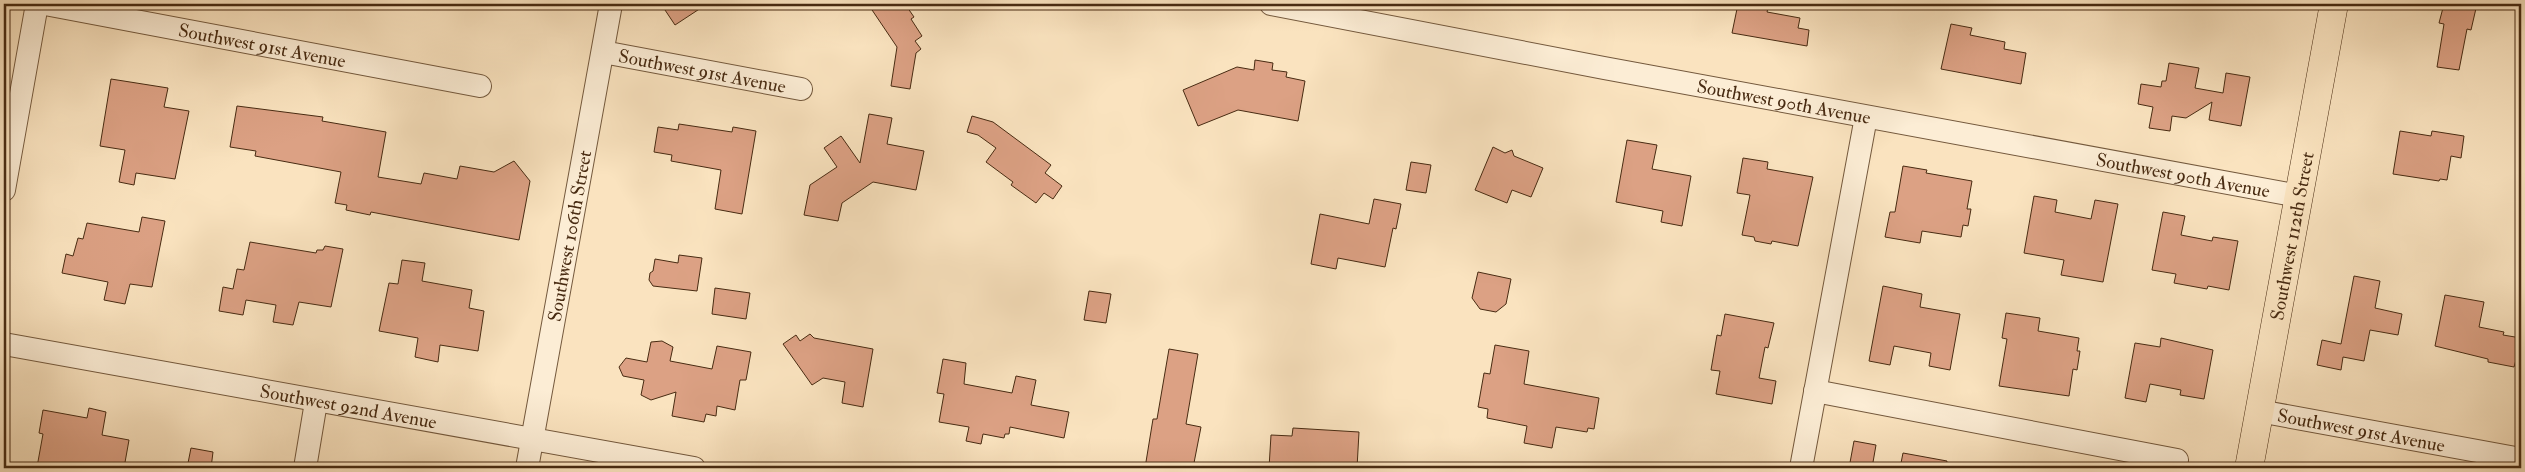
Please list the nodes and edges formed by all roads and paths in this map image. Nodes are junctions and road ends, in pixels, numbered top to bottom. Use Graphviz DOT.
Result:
graph roads {
  1 [pos="37,4"];
  2 [pos="44,4"];
  3 [pos="611,4"];
  4 [pos="1271,4"];
  5 [pos="2334,4"];
  6 [pos="603,52"];
  7 [pos="480,86"];
  8 [pos="801,89"];
  9 [pos="1866,116"];
  10 [pos="4,190"];
  11 [pos="2299,196"];
  12 [pos="4,344"];
  13 [pos="1815,391"];
  14 [pos="316,402"];
  15 [pos="2260,411"];
  16 [pos="532,439"];
  17 [pos="2521,459"];
  18 [pos="2177,460"];
  19 [pos="305,468"];
  20 [pos="527,468"];
  21 [pos="694,468"];
  22 [pos="1801,468"];
  23 [pos="2249,468"];
  1 -- 10 [label="street"];
  2 -- 7 [label="street, Southwest 91st Avenue"];
  3 -- 6 [label="street, Southwest 106th Street"];
  4 -- 9 [label="street, Southwest 90th Avenue"];
  5 -- 11 [label="main road, Southwest 112th Street"];
  6 -- 8 [label="street, Southwest 91st Avenue"];
  6 -- 16 [label="street, Southwest 106th Street"];
  9 -- 11 [label="street, Southwest 90th Avenue"];
  9 -- 13 [label="street"];
  11 -- 15 [label="main road, Southwest 112th Street"];
  12 -- 14 [label="street, Southwest 92nd Avenue"];
  13 -- 18 [label="street"];
  13 -- 22 [label="street"];
  14 -- 16 [label="street, Southwest 92nd Avenue"];
  14 -- 19 [label="street"];
  15 -- 17 [label="street, Southwest 91st Avenue"];
  15 -- 23 [label="main road, Southwest 112th Street"];
  16 -- 20 [label="street, Southwest 106th Street"];
  16 -- 21 [label="street, Southwest 92nd Avenue"];
}
